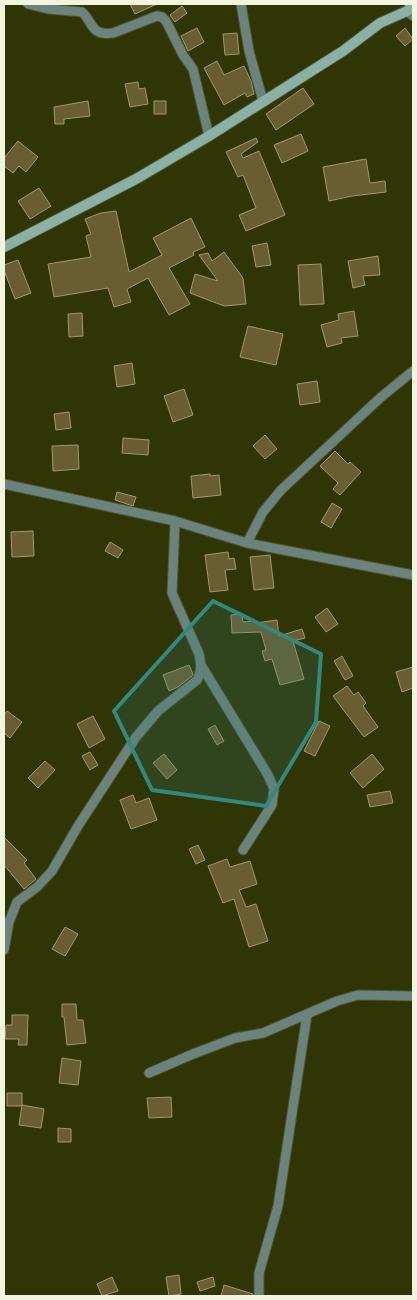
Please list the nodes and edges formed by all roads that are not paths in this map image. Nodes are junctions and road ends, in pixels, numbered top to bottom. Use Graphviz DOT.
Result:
graph roads {
  1 [pos="28,4"];
  2 [pos="241,4"];
  3 [pos="411,11"];
  4 [pos="263,101"];
  5 [pos="209,136"];
  6 [pos="4,248"];
  7 [pos="413,371"];
  8 [pos="4,484"];
  9 [pos="175,521"];
  10 [pos="247,543"];
  11 [pos="413,575"];
  12 [pos="202,664"];
  13 [pos="244,850"];
  14 [pos="4,950"];
  15 [pos="413,996"];
  16 [pos="307,1015"];
  17 [pos="149,1073"];
  18 [pos="259,1296"];
  1 -- 5 [label="street"];
  2 -- 4 [label="street"];
  3 -- 4 [label="main road"];
  4 -- 5 [label="main road"];
  5 -- 6 [label="main road"];
  7 -- 10 [label="street"];
  8 -- 9 [label="street"];
  9 -- 10 [label="street"];
  9 -- 12 [label="street"];
  10 -- 11 [label="street"];
  12 -- 13 [label="street"];
  12 -- 14 [label="street"];
  15 -- 16 [label="street"];
  16 -- 17 [label="street"];
  16 -- 18 [label="street"];
}
